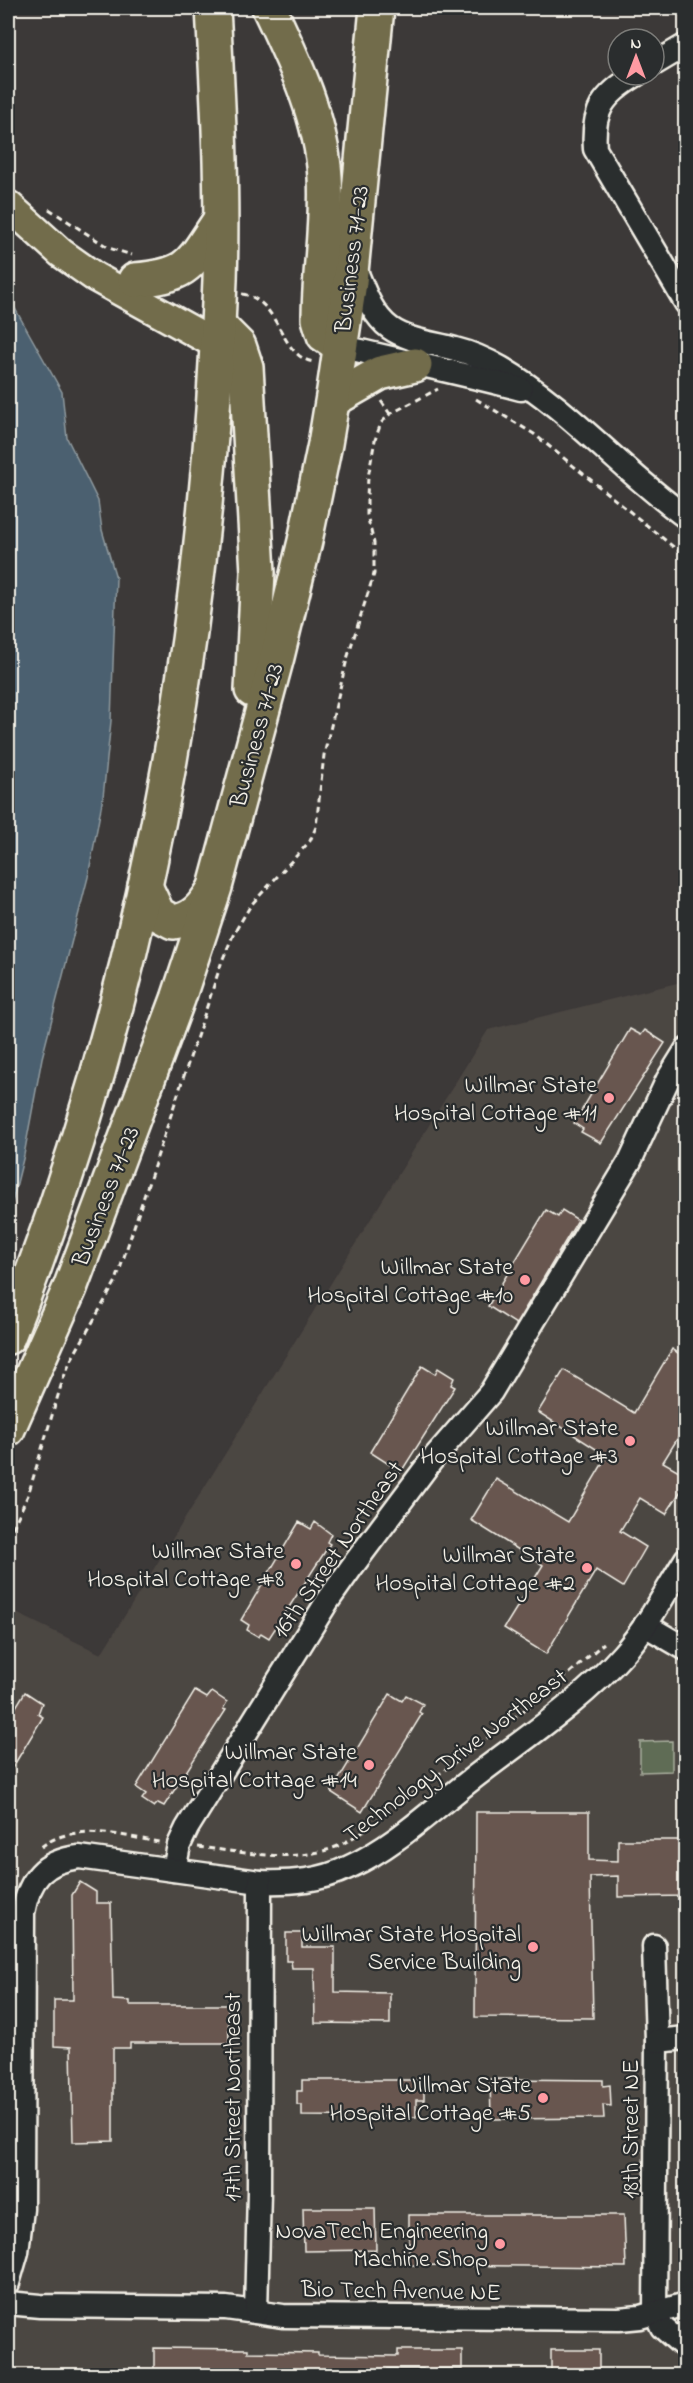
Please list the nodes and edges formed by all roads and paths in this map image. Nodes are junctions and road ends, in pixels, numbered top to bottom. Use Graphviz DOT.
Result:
graph roads {
  1 [pos="213,8"];
  2 [pos="269,8"];
  3 [pos="377,8"];
  4 [pos="686,45"];
  5 [pos="666,57"];
  6 [pos="618,87"];
  7 [pos="8,205"];
  8 [pos="38,216"];
  9 [pos="220,220"];
  10 [pos="352,262"];
  11 [pos="139,269"];
  12 [pos="236,294"];
  13 [pos="686,303"];
  14 [pos="217,335"];
  15 [pos="332,355"];
  16 [pos="414,365"];
  17 [pos="440,389"];
  18 [pos="537,394"];
  19 [pos="468,395"];
  20 [pos="333,400"];
  21 [pos="686,517"];
  22 [pos="686,557"];
  23 [pos="686,619"];
  24 [pos="686,698"];
  25 [pos="231,831"];
  26 [pos="145,886"];
  27 [pos="215,887"];
  28 [pos="686,1050"];
  29 [pos="8,1337"];
  30 [pos="8,1429"];
  31 [pos="686,1530"];
  32 [pos="8,1538"];
  33 [pos="680,1554"];
  34 [pos="645,1626"];
  35 [pos="608,1639"];
  36 [pos="686,1649"];
  37 [pos="179,1845"];
  38 [pos="36,1851"];
  39 [pos="174,1870"];
  40 [pos="260,1882"];
  41 [pos="654,1946"];
  42 [pos="686,2038"];
  43 [pos="657,2041"];
  44 [pos="8,2283"];
  45 [pos="8,2303"];
  46 [pos="686,2304"];
  47 [pos="256,2312"];
  48 [pos="655,2313"];
  49 [pos="686,2348"];
  1 -- 9 [label="highway, Business 71-23"];
  2 -- 15 [label="highway"];
  3 -- 10 [label="highway, Business 71-23"];
  4 -- 5 [label="street"];
  6 -- 13 [label="street"];
  7 -- 8 [label="main road"];
  8 -- 11 [label="main road"];
  8 -- 11 [label="path"];
  8 -- 14 [label="main road"];
  9 -- 11 [label="highway"];
  9 -- 14 [label="highway, Business 71-23"];
  10 -- 15 [label="highway, Business 71-23"];
  10 -- 18 [label="street"];
  11 -- 14 [label="main road"];
  12 -- 15 [label="path"];
  14 -- 25 [label="highway"];
  14 -- 26 [label="highway, Business 71-23"];
  15 -- 16 [label="street"];
  15 -- 20 [label="highway, Business 71-23"];
  16 -- 18 [label="street"];
  16 -- 20 [label="highway"];
  17 -- 32 [label="path"];
  18 -- 21 [label="street"];
  19 -- 22 [label="path"];
  20 -- 25 [label="highway, Business 71-23"];
  23 -- 24 [label="path"];
  25 -- 27 [label="highway, Business 71-23"];
  26 -- 27 [label="highway"];
  26 -- 29 [label="highway, Business 71-23"];
  27 -- 30 [label="highway, Business 71-23"];
  28 -- 37 [label="street, 16th Street Northeast"];
  31 -- 33 [label="path"];
  33 -- 34 [label="street, Technology Drive Northeast"];
  34 -- 36 [label="street"];
  34 -- 40 [label="street, Technology Drive Northeast"];
  35 -- 37 [label="path"];
  37 -- 38 [label="path"];
  37 -- 39 [label="street, 16th Street Northeast"];
  39 -- 40 [label="street, Technology Drive Northeast"];
  39 -- 44 [label="street, Technology Drive Northeast"];
  40 -- 47 [label="street, 17th Street Northeast"];
  41 -- 43 [label="street, 18th Street NE"];
  42 -- 43 [label="street"];
  43 -- 48 [label="street, 18th Street NE"];
  45 -- 47 [label="street, Bio Tech Avenue NE"];
  46 -- 48 [label="street, Bio Tech Avenue NE"];
  47 -- 48 [label="street, Bio Tech Avenue NE"];
  48 -- 49 [label="street"];
}
